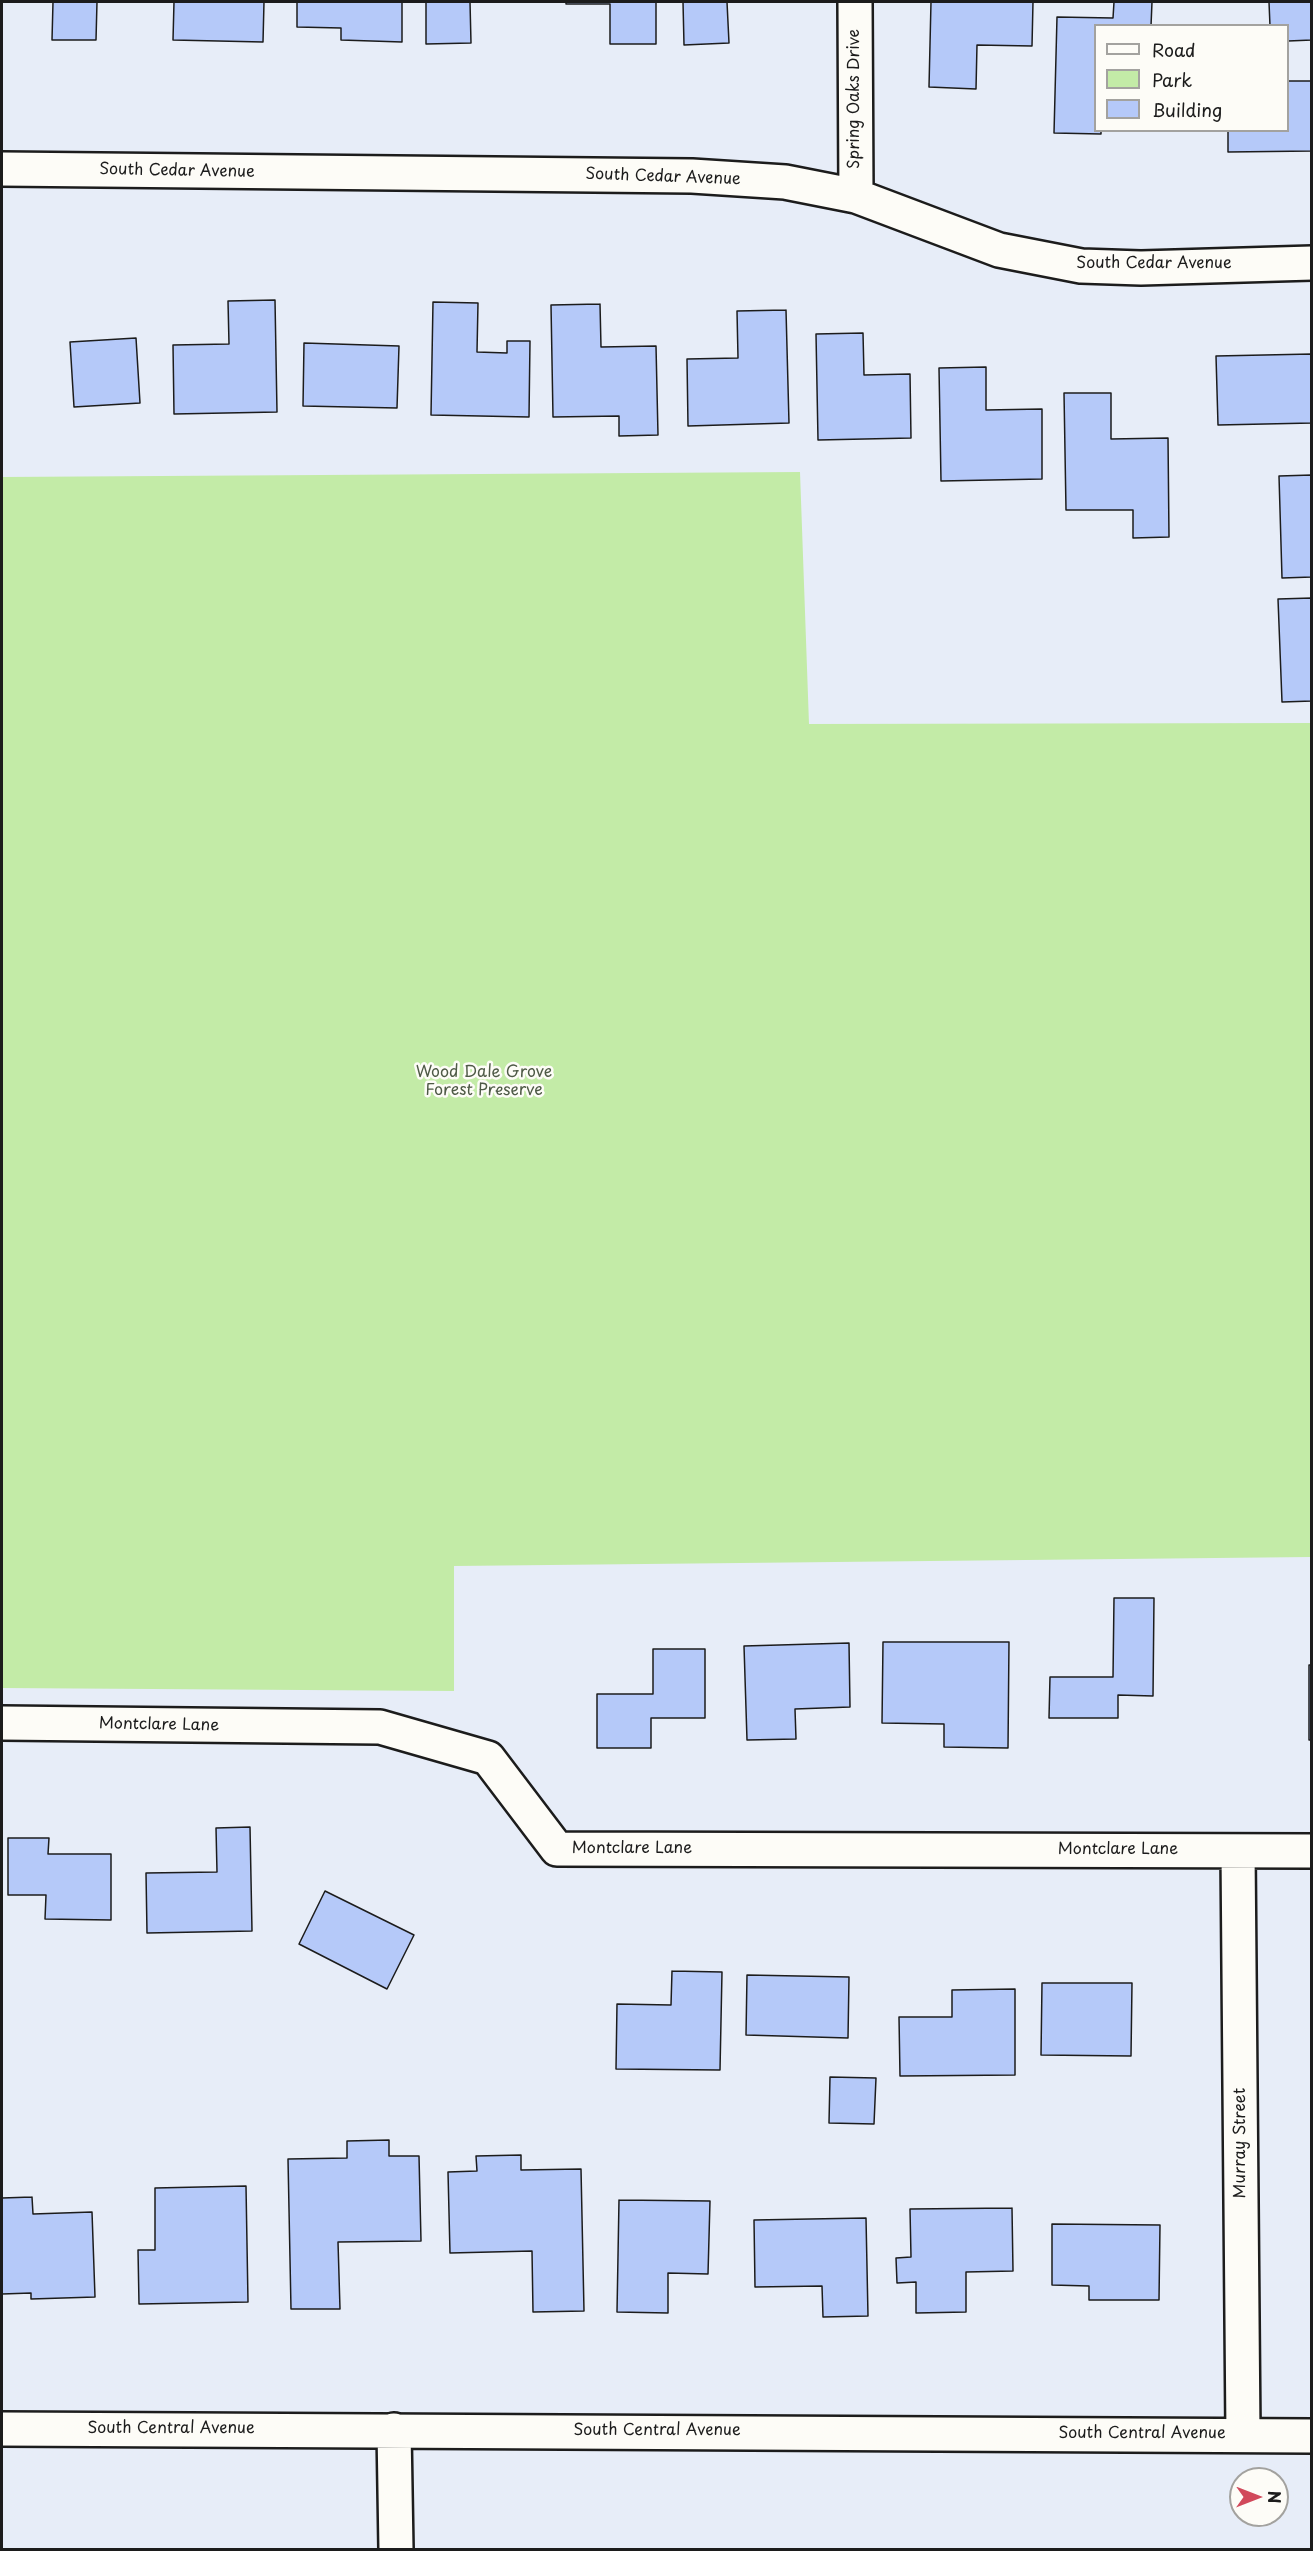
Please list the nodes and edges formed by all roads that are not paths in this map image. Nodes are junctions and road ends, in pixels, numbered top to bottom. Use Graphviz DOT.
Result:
graph roads {
  1 [pos="855,2"];
  2 [pos="2,169"];
  3 [pos="856,196"];
  4 [pos="1311,263"];
  5 [pos="2,1723"];
  6 [pos="1238,1851"];
  7 [pos="1311,1851"];
  8 [pos="2,2429"];
  9 [pos="394,2430"];
  10 [pos="1243,2435"];
  11 [pos="1311,2436"];
  12 [pos="396,2550"];
  1 -- 3 [label="street, Spring Oaks Drive"];
  2 -- 3 [label="street, South Cedar Avenue"];
  3 -- 4 [label="street, South Cedar Avenue"];
  5 -- 6 [label="street, Montclare Lane"];
  6 -- 7 [label="street, Montclare Lane"];
  6 -- 10 [label="street, Murray Street"];
  8 -- 9 [label="street, South Central Avenue"];
  9 -- 10 [label="street, South Central Avenue"];
  9 -- 12 [label="street"];
  10 -- 11 [label="street, South Central Avenue"];
}
